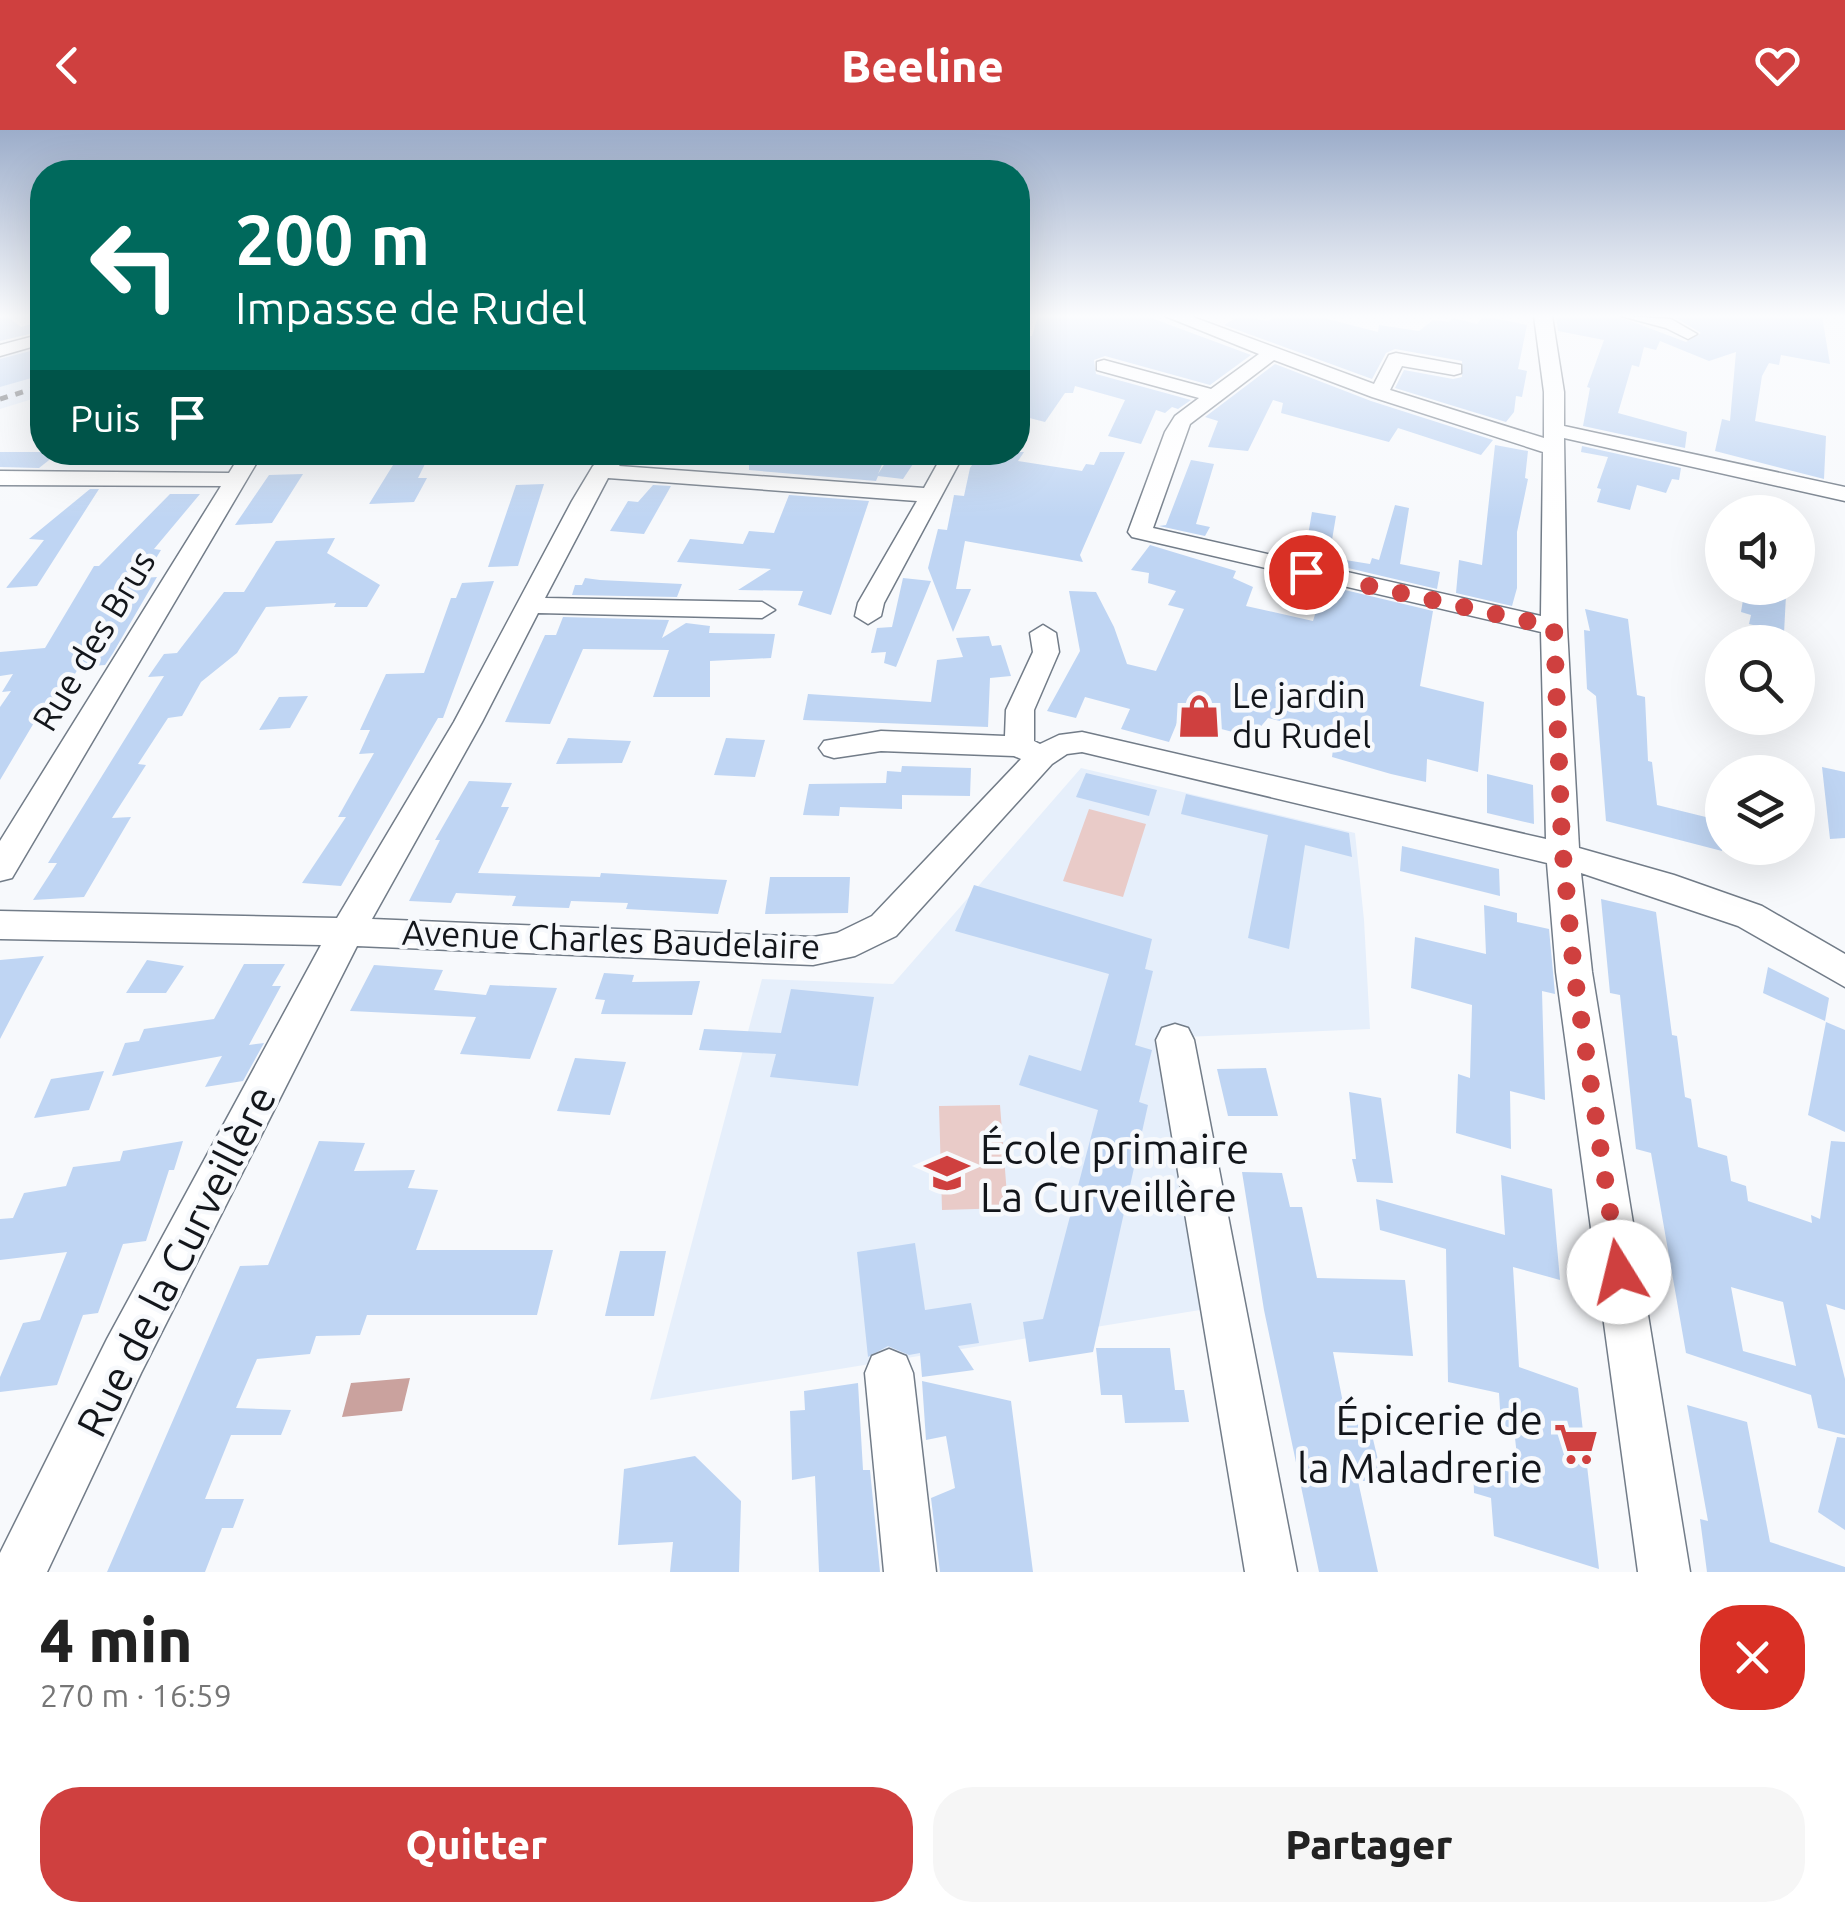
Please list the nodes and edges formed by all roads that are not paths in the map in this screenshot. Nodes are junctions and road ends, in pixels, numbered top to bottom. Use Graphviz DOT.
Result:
graph roads {
  1 [pos="1166,383"];
  2 [pos="1230,383"];
  3 [pos="1353,383"];
  4 [pos="1384,383"];
  5 [pos="1552,383"];
  6 [pos="1379,393"];
  7 [pos="1212,396"];
  8 [pos="1553,439"];
  9 [pos="243,465"];
  10 [pos="609,465"];
  11 [pos="640,465"];
  12 [pos="947,465"];
  13 [pos="0,478"];
  14 [pos="232,480"];
  15 [pos="1845,494"];
  16 [pos="930,495"];
  17 [pos="526,604"];
  18 [pos="762,610"];
  19 [pos="868,616"];
  20 [pos="1554,627"];
  21 [pos="1043,633"];
  22 [pos="834,748"];
  23 [pos="1030,751"];
  24 [pos="1551,852"];
  25 [pos="0,869"];
  26 [pos="0,925"];
  27 [pos="354,931"];
  28 [pos="1845,972"];
  29 [pos="1175,1040"];
  30 [pos="889,1373"];
  31 [pos="20,1572"];
  32 [pos="910,1572"];
  33 [pos="1271,1572"];
  34 [pos="1664,1572"];
  1 -- 7 [label="street"];
  2 -- 7 [label="street"];
  3 -- 6 [label="street"];
  4 -- 6 [label="street"];
  5 -- 8 [label="street"];
  6 -- 8 [label="street"];
  7 -- 20 [label="street"];
  8 -- 15 [label="street"];
  8 -- 20 [label="street"];
  9 -- 14 [label="street, Rue des Brus"];
  10 -- 17 [label="street, Rue de la Curveillère"];
  11 -- 16 [label="street"];
  12 -- 16 [label="street"];
  13 -- 14 [label="street"];
  14 -- 25 [label="street, Rue des Brus"];
  16 -- 19 [label="street"];
  17 -- 18 [label="street"];
  17 -- 27 [label="street, Rue de la Curveillère"];
  20 -- 24 [label="street"];
  21 -- 23 [label="street"];
  22 -- 23 [label="street"];
  23 -- 24 [label="street"];
  23 -- 27 [label="street, Avenue Charles Baudelaire"];
  24 -- 28 [label="street"];
  24 -- 34 [label="street"];
  26 -- 27 [label="street, Avenue Charles Baudelaire"];
  27 -- 31 [label="street, Rue de la Curveillère"];
  29 -- 33 [label="street"];
  30 -- 32 [label="street"];
}
